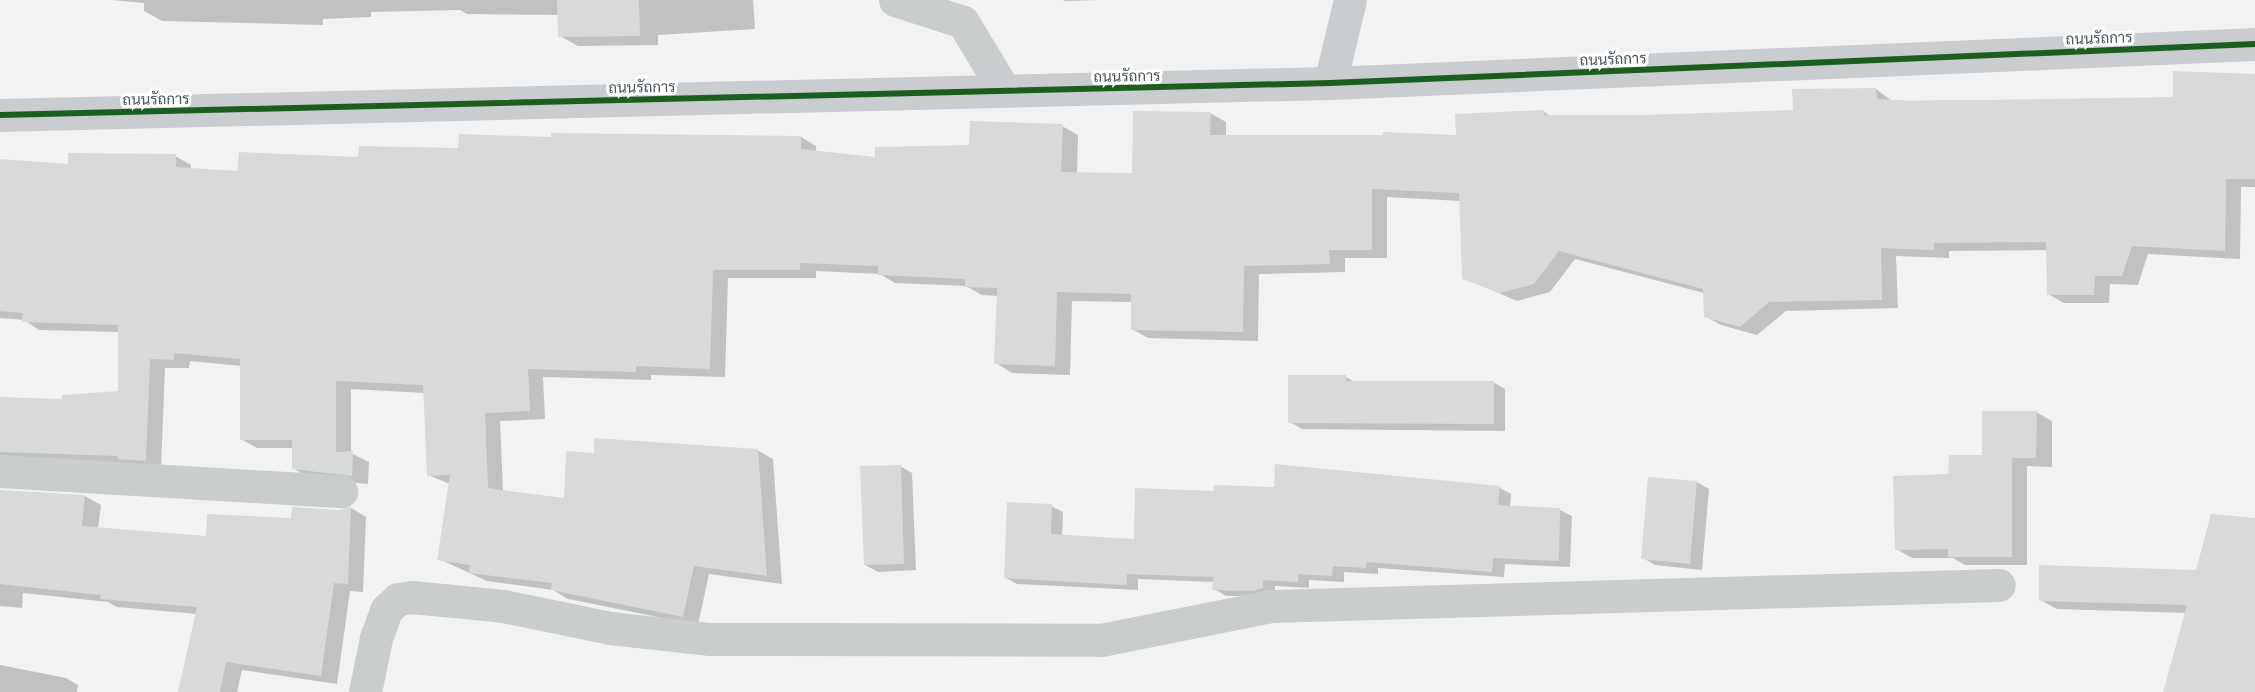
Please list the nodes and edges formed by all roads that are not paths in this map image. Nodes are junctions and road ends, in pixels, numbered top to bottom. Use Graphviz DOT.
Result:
graph roads {
  1 [pos="895,0"];
  2 [pos="1350,0"];
  3 [pos="2255,44"];
  4 [pos="1330,83"];
  5 [pos="1004,90"];
  6 [pos="0,114"];
  7 [pos="0,471"];
  8 [pos="341,491"];
  9 [pos="1999,585"];
  10 [pos="365,692"];
  1 -- 5 [label="street"];
  2 -- 4 [label="street"];
  3 -- 4 [label="street, ถนนรัถการ"];
  4 -- 5 [label="street, ถนนรัถการ"];
  5 -- 6 [label="street, ถนนรัถการ"];
  7 -- 8 [label="street"];
  9 -- 10 [label="street"];
}
